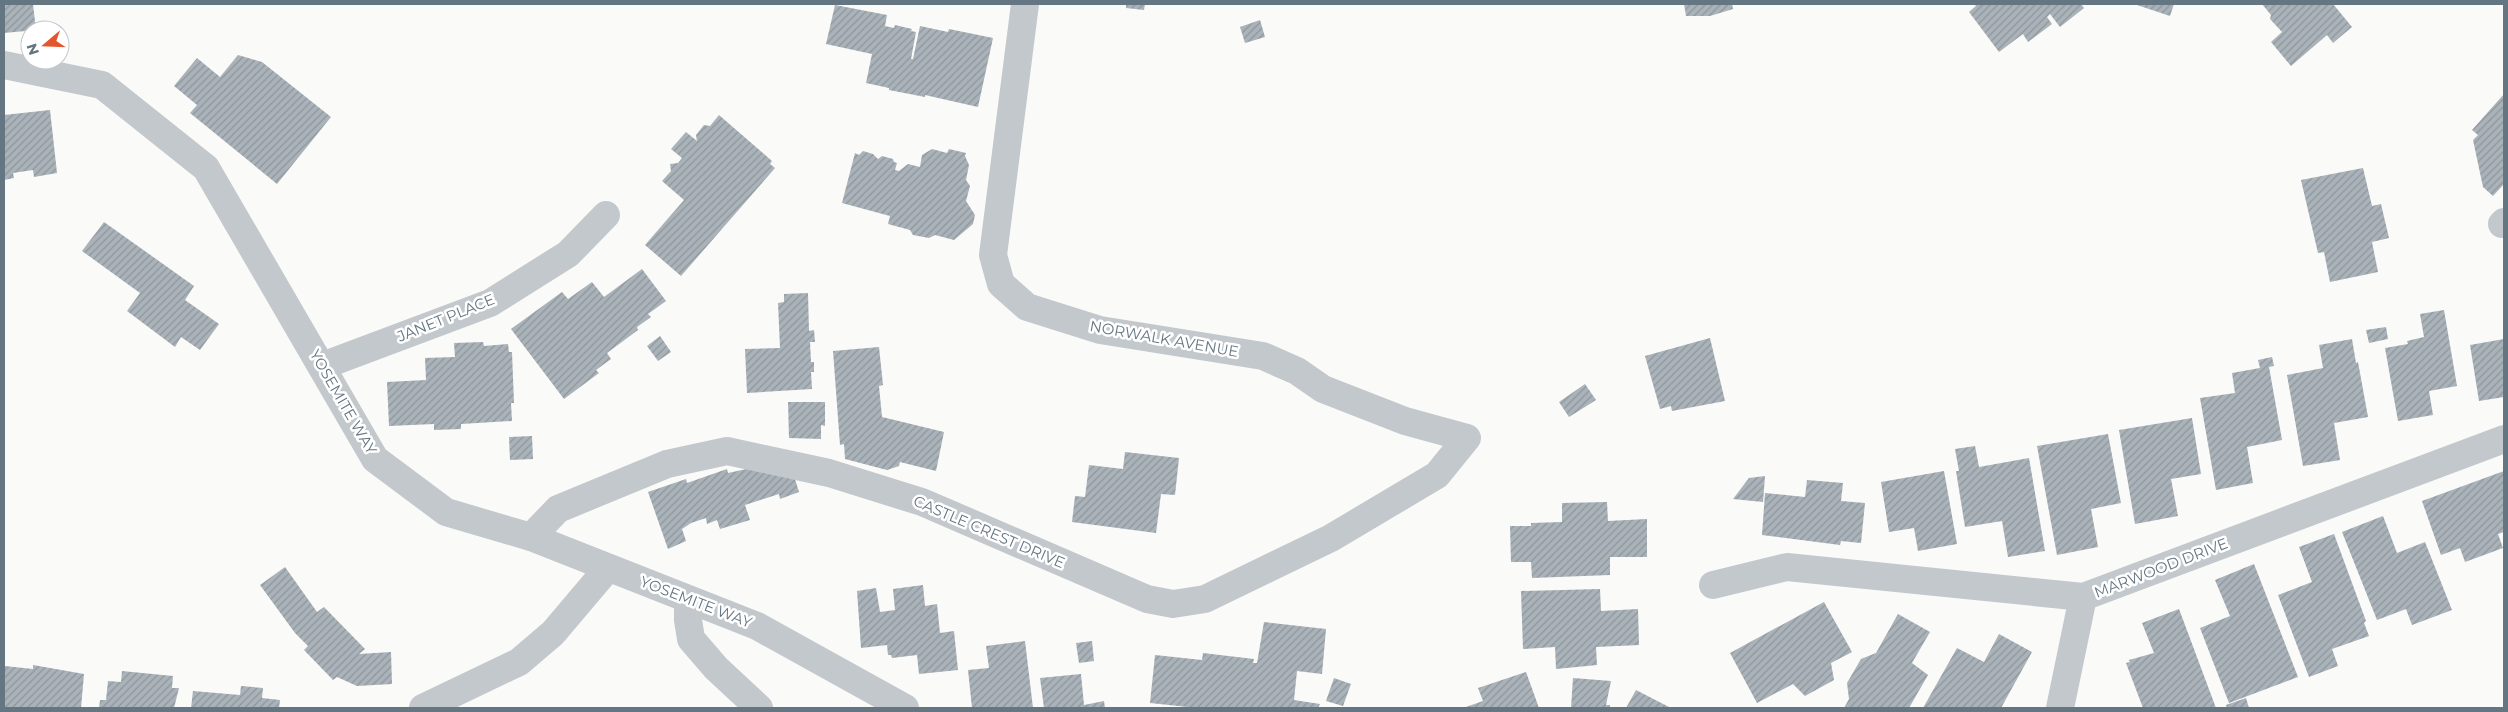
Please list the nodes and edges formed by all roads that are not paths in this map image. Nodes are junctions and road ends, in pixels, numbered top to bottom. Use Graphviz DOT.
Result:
graph roads {
  1 [pos="1025,4"];
  2 [pos="4,65"];
  3 [pos="606,215"];
  4 [pos="322,366"];
  5 [pos="2504,439"];
  6 [pos="1436,475"];
  7 [pos="531,537"];
  8 [pos="608,568"];
  9 [pos="1713,585"];
  10 [pos="2083,597"];
  11 [pos="688,600"];
  12 [pos="423,708"];
  13 [pos="759,708"];
  14 [pos="905,708"];
  15 [pos="2060,708"];
  1 -- 6 [label="street, NORWALK AVENUE"];
  2 -- 4 [label="street, YOSEMITE WAY"];
  3 -- 4 [label="street, JANET PLACE"];
  4 -- 7 [label="street, YOSEMITE WAY"];
  5 -- 10 [label="street, MARWOOD DRIVE"];
  6 -- 7 [label="street, CASTLE CREST DRIVE"];
  7 -- 8 [label="street, YOSEMITE WAY"];
  8 -- 11 [label="street, YOSEMITE WAY"];
  8 -- 12 [label="street"];
  9 -- 10 [label="street, MARWOOD DRIVE"];
  10 -- 15 [label="street"];
  11 -- 13 [label="street"];
  11 -- 14 [label="street, YOSEMITE WAY"];
}
